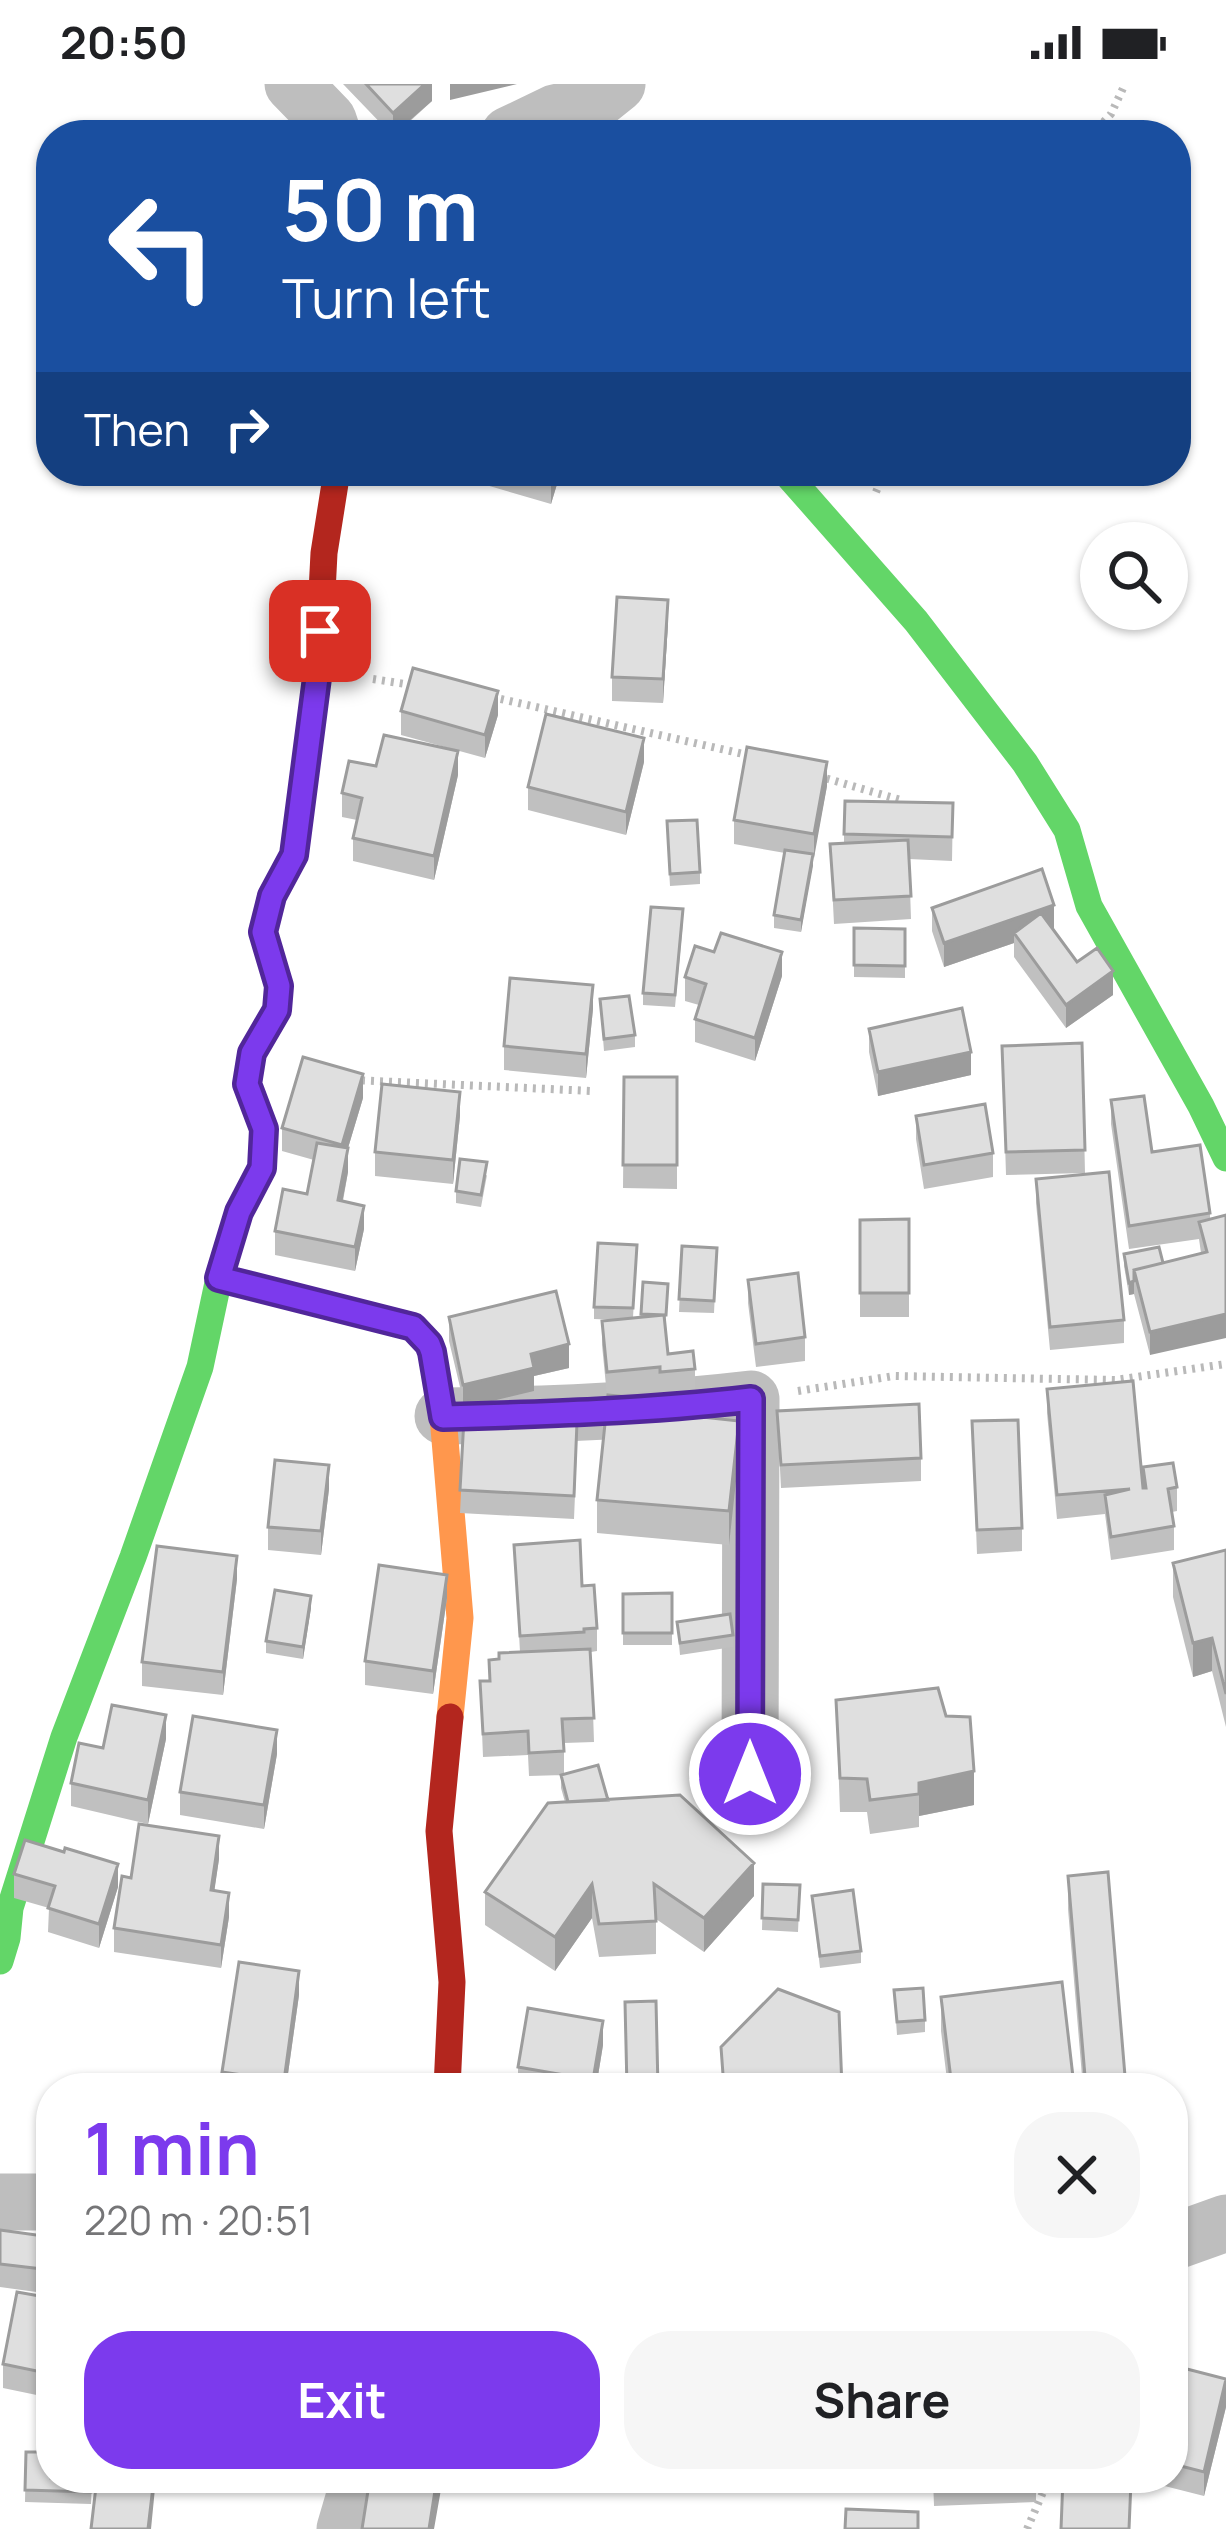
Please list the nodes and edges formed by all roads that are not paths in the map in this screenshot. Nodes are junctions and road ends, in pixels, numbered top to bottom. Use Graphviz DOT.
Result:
graph roads {
  1 [pos="293,84"];
  2 [pos="617,84"];
  3 [pos="328,120"];
  4 [pos="540,120"];
  5 [pos="335,486"];
  6 [pos="797,486"];
  7 [pos="1226,1158"];
  8 [pos="219,1278"];
  9 [pos="443,1417"];
  10 [pos="750,1774"];
  11 [pos="0,1960"];
  12 [pos="449,2073"];
  13 [pos="0,2202"];
  14 [pos="36,2202"];
  15 [pos="1226,2223"];
  16 [pos="1188,2237"];
  17 [pos="356,2493"];
  18 [pos="345,2529"];
  1 -- 3 [label="street"];
  2 -- 4 [label="street"];
  5 -- 8 [label="street"];
  6 -- 7 [label="street"];
  8 -- 9 [label="street"];
  8 -- 11 [label="street"];
  9 -- 10 [label="street"];
  9 -- 12 [label="street"];
  13 -- 14 [label="street"];
  15 -- 16 [label="street"];
  17 -- 18 [label="street"];
}
